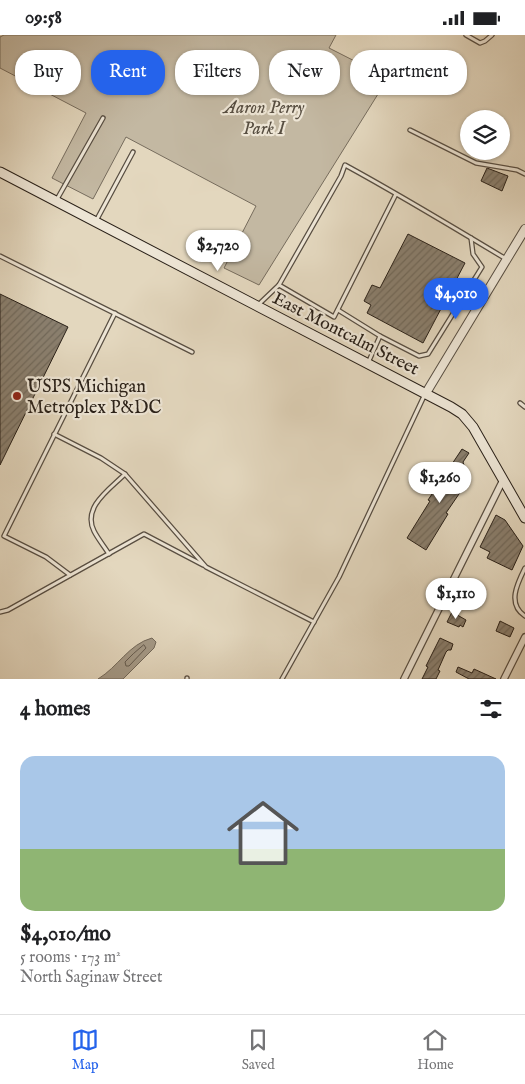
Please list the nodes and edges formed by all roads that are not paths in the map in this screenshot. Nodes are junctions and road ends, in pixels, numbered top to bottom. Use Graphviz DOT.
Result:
graph roads {
  1 [pos="466,35"];
  2 [pos="492,35"];
  3 [pos="103,118"];
  4 [pos="410,130"];
  5 [pos="133,152"];
  6 [pos="0,173"];
  7 [pos="525,174"];
  8 [pos="396,194"];
  9 [pos="56,201"];
  10 [pos="96,222"];
  11 [pos="525,229"];
  12 [pos="471,237"];
  13 [pos="0,256"];
  14 [pos="506,259"];
  15 [pos="279,285"];
  16 [pos="258,306"];
  17 [pos="338,310"];
  18 [pos="115,313"];
  19 [pos="380,337"];
  20 [pos="192,351"];
  21 [pos="368,363"];
  22 [pos="426,393"];
  23 [pos="520,403"];
  24 [pos="525,407"];
  25 [pos="54,434"];
  26 [pos="125,474"];
  27 [pos="503,480"];
  28 [pos="525,518"];
  29 [pos="109,554"];
  30 [pos="206,567"];
  31 [pos="525,568"];
  32 [pos="70,575"];
  33 [pos="0,612"];
  34 [pos="525,616"];
  35 [pos="314,623"];
  36 [pos="525,637"];
  37 [pos="282,679"];
  38 [pos="404,679"];
  39 [pos="504,679"];
  1 -- 2 [label="lane"];
  3 -- 9 [label="lane"];
  4 -- 7 [label="lane"];
  5 -- 10 [label="lane"];
  6 -- 9 [label="main road, East Montcalm Street"];
  8 -- 12 [label="lane"];
  8 -- 15 [label="lane"];
  8 -- 17 [label="lane"];
  9 -- 10 [label="main road, East Montcalm Street"];
  10 -- 16 [label="main road, East Montcalm Street"];
  11 -- 14 [label="street"];
  12 -- 14 [label="lane"];
  12 -- 19 [label="lane"];
  13 -- 18 [label="lane"];
  14 -- 22 [label="street"];
  15 -- 16 [label="lane"];
  15 -- 17 [label="lane"];
  16 -- 21 [label="main road, East Montcalm Street"];
  17 -- 19 [label="lane"];
  18 -- 20 [label="lane"];
  18 -- 25 [label="lane"];
  19 -- 21 [label="lane"];
  21 -- 22 [label="main road, East Montcalm Street"];
  22 -- 27 [label="main road, East Montcalm Street"];
  22 -- 35 [label="lane"];
  23 -- 24 [label="lane"];
  25 -- 26 [label="lane"];
  25 -- 32 [label="lane"];
  26 -- 29 [label="lane"];
  26 -- 30 [label="lane"];
  27 -- 28 [label="main road, East Montcalm Street"];
  27 -- 38 [label="street"];
  29 -- 30 [label="lane"];
  29 -- 32 [label="lane"];
  30 -- 35 [label="lane"];
  31 -- 34 [label="lane"];
  32 -- 33 [label="lane"];
  35 -- 37 [label="lane"];
  36 -- 39 [label="street"];
}
